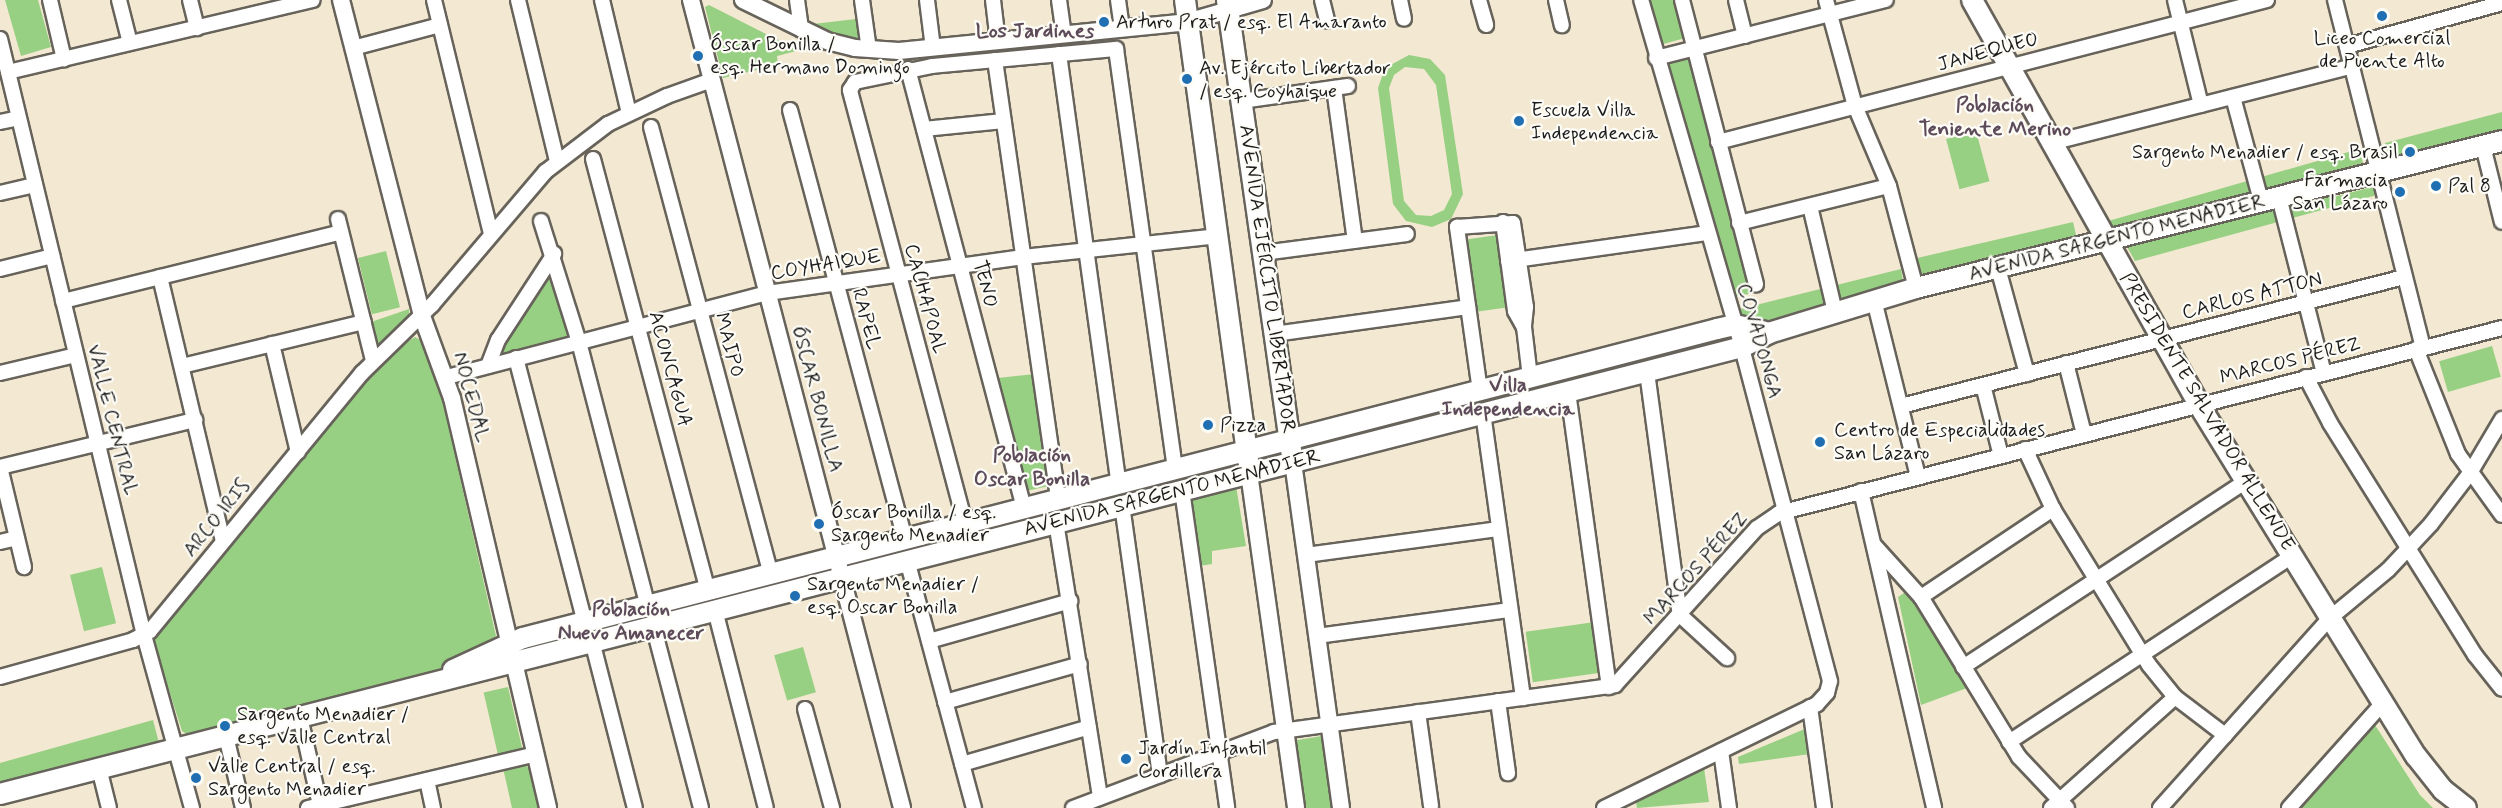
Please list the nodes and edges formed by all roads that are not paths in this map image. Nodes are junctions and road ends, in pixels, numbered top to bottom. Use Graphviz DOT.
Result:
graph roads {
  1 [pos="50,0"];
  2 [pos="119,0"];
  3 [pos="190,0"];
  4 [pos="313,0"];
  5 [pos="341,0"];
  6 [pos="434,0"];
  7 [pos="518,0"];
  8 [pos="602,0"];
  9 [pos="691,0"];
  10 [pos="743,0"];
  11 [pos="798,0"];
  12 [pos="862,0"];
  13 [pos="927,0"];
  14 [pos="993,0"];
  15 [pos="1059,0"];
  16 [pos="1119,0"];
  17 [pos="1185,0"];
  18 [pos="1204,0"];
  19 [pos="1263,0"];
  20 [pos="1322,0"];
  21 [pos="1400,0"];
  22 [pos="1479,0"];
  23 [pos="1556,0"];
  24 [pos="1641,0"];
  25 [pos="1682,0"];
  26 [pos="1736,0"];
  27 [pos="1826,0"];
  28 [pos="1886,0"];
  29 [pos="1972,0"];
  30 [pos="2175,0"];
  31 [pos="2267,0"];
  32 [pos="2335,0"];
  33 [pos="2502,3"];
  34 [pos="261,6"];
  35 [pos="1227,6"];
  36 [pos="1830,14"];
  37 [pos="1197,19"];
  38 [pos="1404,19"];
  39 [pos="1327,20"];
  40 [pos="2180,22"];
  41 [pos="440,25"];
  42 [pos="1486,25"];
  43 [pos="1562,25"];
  44 [pos="197,28"];
  45 [pos="1122,29"];
  46 [pos="801,30"];
  47 [pos="1065,35"];
  48 [pos="1745,36"];
  49 [pos="998,42"];
  50 [pos="130,43"];
  51 [pos="2347,45"];
  52 [pos="1,48"];
  53 [pos="353,48"];
  54 [pos="933,48"];
  55 [pos="1695,49"];
  56 [pos="869,50"];
  57 [pos="1059,54"];
  58 [pos="1656,58"];
  59 [pos="64,59"];
  60 [pos="995,60"];
  61 [pos="2352,66"];
  62 [pos="2008,67"];
  63 [pos="908,69"];
  64 [pos="8,72"];
  65 [pos="712,80"];
  66 [pos="1348,86"];
  67 [pos="1334,88"];
  68 [pos="2234,97"];
  69 [pos="1241,101"];
  70 [pos="2201,105"];
  71 [pos="1855,106"];
  72 [pos="790,110"];
  73 [pos="629,113"];
  74 [pos="19,117"];
  75 [pos="1004,121"];
  76 [pos="0,122"];
  77 [pos="651,127"];
  78 [pos="924,129"];
  79 [pos="1718,142"];
  80 [pos="2051,143"];
  81 [pos="2492,143"];
  82 [pos="593,159"];
  83 [pos="557,161"];
  84 [pos="2379,172"];
  85 [pos="35,185"];
  86 [pos="1889,186"];
  87 [pos="0,193"];
  88 [pos="2270,199"];
  89 [pos="1810,206"];
  90 [pos="541,221"];
  91 [pos="2502,222"];
  92 [pos="1739,223"];
  93 [pos="1708,233"];
  94 [pos="491,234"];
  95 [pos="1407,234"];
  96 [pos="1219,236"];
  97 [pos="2106,240"];
  98 [pos="1355,241"];
  99 [pos="1144,244"];
  100 [pos="1086,250"];
  101 [pos="1263,253"];
  102 [pos="554,254"];
  103 [pos="52,256"];
  104 [pos="1023,257"];
  105 [pos="1514,260"];
  106 [pos="960,265"];
  107 [pos="0,268"];
  108 [pos="1998,268"];
  109 [pos="898,273"];
  110 [pos="160,277"];
  111 [pos="2404,277"];
  112 [pos="836,282"];
  113 [pos="1756,285"];
  114 [pos="1917,288"];
  115 [pos="767,293"];
  116 [pos="1874,300"];
  117 [pos="63,301"];
  118 [pos="2306,302"];
  119 [pos="1468,308"];
  120 [pos="699,309"];
  121 [pos="1835,312"];
  122 [pos="422,316"];
  123 [pos="364,322"];
  124 [pos="1735,325"];
  125 [pos="638,326"];
  126 [pos="2502,328"];
  127 [pos="1769,333"];
  128 [pos="1275,334"];
  129 [pos="2162,339"];
  130 [pos="579,342"];
  131 [pos="272,344"];
  132 [pos="1742,347"];
  133 [pos="2419,349"];
  134 [pos="76,355"];
  135 [pos="516,358"];
  136 [pos="373,360"];
  137 [pos="2066,363"];
  138 [pos="182,366"];
  139 [pos="488,366"];
  140 [pos="1647,372"];
  141 [pos="0,373"];
  142 [pos="2324,373"];
  143 [pos="2027,374"];
  144 [pos="447,377"];
  145 [pos="2306,377"];
  146 [pos="1530,378"];
  147 [pos="1983,385"];
  148 [pos="1480,391"];
  149 [pos="1568,392"];
  150 [pos="2199,405"];
  151 [pos="1901,406"];
  152 [pos="1483,414"];
  153 [pos="2502,419"];
  154 [pos="195,420"];
  155 [pos="2084,434"];
  156 [pos="1290,440"];
  157 [pos="98,444"];
  158 [pos="2025,449"];
  159 [pos="1246,451"];
  160 [pos="298,452"];
  161 [pos="2001,456"];
  162 [pos="1293,462"];
  163 [pos="0,467"];
  164 [pos="1175,469"];
  165 [pos="1249,473"];
  166 [pos="2470,473"];
  167 [pos="1918,477"];
  168 [pos="2246,481"];
  169 [pos="1119,484"];
  170 [pos="1182,490"];
  171 [pos="1861,491"];
  172 [pos="1058,499"];
  173 [pos="1122,506"];
  174 [pos="1024,508"];
  175 [pos="2053,509"];
  176 [pos="1785,511"];
  177 [pos="2502,514"];
  178 [pos="1056,522"];
  179 [pos="964,523"];
  180 [pos="1499,529"];
  181 [pos="17,538"];
  182 [pos="905,539"];
  183 [pos="224,541"];
  184 [pos="0,542"];
  185 [pos="1874,544"];
  186 [pos="2408,549"];
  187 [pos="1306,555"];
  188 [pos="836,556"];
  189 [pos="2292,556"];
  190 [pos="907,560"];
  191 [pos="24,567"];
  192 [pos="771,574"];
  193 [pos="842,577"];
  194 [pos="2096,579"];
  195 [pos="708,590"];
  196 [pos="1921,597"];
  197 [pos="1070,601"];
  198 [pos="648,606"];
  199 [pos="715,610"];
  200 [pos="1510,610"];
  201 [pos="1680,615"];
  202 [pos="2330,618"];
  203 [pos="585,622"];
  204 [pos="653,625"];
  205 [pos="144,635"];
  206 [pos="1317,636"];
  207 [pos="592,641"];
  208 [pos="929,641"];
  209 [pos="511,651"];
  210 [pos="2142,655"];
  211 [pos="1728,658"];
  212 [pos="1080,664"];
  213 [pos="1963,666"];
  214 [pos="0,677"];
  215 [pos="1609,687"];
  216 [pos="2502,689"];
  217 [pos="2175,697"];
  218 [pos="1523,698"];
  219 [pos="1498,701"];
  220 [pos="945,702"];
  221 [pos="2383,703"];
  222 [pos="1810,707"];
  223 [pos="805,709"];
  224 [pos="1418,712"];
  225 [pos="300,717"];
  226 [pos="1329,724"];
  227 [pos="1089,727"];
  228 [pos="1284,730"];
  229 [pos="2225,735"];
  230 [pos="226,736"];
  231 [pos="2009,742"];
  232 [pos="177,749"];
  233 [pos="1721,751"];
  234 [pos="1218,753"];
  235 [pos="536,754"];
  236 [pos="962,764"];
  237 [pos="99,768"];
  238 [pos="1508,773"];
  239 [pos="1160,775"];
  240 [pos="427,780"];
  241 [pos="0,794"];
  242 [pos="1106,800"];
  243 [pos="1630,802"];
  244 [pos="354,803"];
  245 [pos="1431,806"];
  246 [pos="2059,806"];
  247 [pos="314,807"];
  248 [pos="109,808"];
  249 [pos="192,808"];
  250 [pos="243,808"];
  251 [pos="434,808"];
  252 [pos="548,808"];
  253 [pos="635,808"];
  254 [pos="701,808"];
  255 [pos="766,808"];
  256 [pos="831,808"];
  257 [pos="902,808"];
  258 [pos="974,808"];
  259 [pos="1073,808"];
  260 [pos="1227,808"];
  261 [pos="1296,808"];
  262 [pos="1341,808"];
  263 [pos="1604,808"];
  264 [pos="1729,808"];
  265 [pos="1824,808"];
  266 [pos="1935,808"];
  267 [pos="2160,808"];
  268 [pos="2289,808"];
  269 [pos="2466,808"];
  1 -- 59 [label="street"];
  2 -- 50 [label="street"];
  3 -- 44 [label="street"];
  4 -- 34 [label="street"];
  5 -- 53 [label="street, NOCEDAL"];
  6 -- 41 [label="street"];
  7 -- 83 [label="street"];
  8 -- 73 [label="street"];
  9 -- 65 [label="street, ÓSCAR BONILLA"];
  10 -- 46 [label="street"];
  11 -- 46 [label="street"];
  12 -- 56 [label="street"];
  13 -- 54 [label="street"];
  14 -- 49 [label="street"];
  15 -- 47 [label="street"];
  16 -- 45 [label="street"];
  17 -- 37 [label="main road"];
  18 -- 37 [label="street"];
  19 -- 35 [label="street"];
  20 -- 39 [label="street"];
  21 -- 38 [label="street"];
  22 -- 42 [label="street"];
  23 -- 43 [label="street"];
  24 -- 58 [label="street, COVADONGA"];
  25 -- 55 [label="street"];
  26 -- 48 [label="street"];
  27 -- 36 [label="street"];
  28 -- 36 [label="street"];
  29 -- 62 [label="main road, PRESIDENTE SALVADOR ALLENDE"];
  30 -- 40 [label="street"];
  31 -- 40 [label="street, JANEQUEO"];
  32 -- 51 [label="street"];
  33 -- 51 [label="street"];
  34 -- 44 [label="street"];
  35 -- 37 [label="street"];
  35 -- 69 [label="main road, AVENIDA EJÉRCITO LIBERTADOR"];
  36 -- 48 [label="street"];
  36 -- 71 [label="street"];
  37 -- 45 [label="street"];
  37 -- 96 [label="main road"];
  40 -- 62 [label="street, JANEQUEO"];
  40 -- 70 [label="street"];
  41 -- 53 [label="street"];
  41 -- 94 [label="street"];
  44 -- 50 [label="street"];
  45 -- 47 [label="street"];
  46 -- 56 [label="street"];
  47 -- 49 [label="street"];
  48 -- 55 [label="street"];
  49 -- 54 [label="street"];
  50 -- 59 [label="street"];
  51 -- 61 [label="street"];
  52 -- 64 [label="street, VALLE CENTRAL"];
  53 -- 122 [label="street, NOCEDAL"];
  54 -- 56 [label="street"];
  55 -- 58 [label="street"];
  55 -- 79 [label="street"];
  57 -- 60 [label="street"];
  57 -- 99 [label="street"];
  57 -- 100 [label="street"];
  58 -- 93 [label="street, COVADONGA"];
  59 -- 64 [label="street"];
  60 -- 63 [label="street"];
  60 -- 75 [label="street"];
  61 -- 68 [label="street"];
  61 -- 84 [label="street"];
  62 -- 71 [label="street, JANEQUEO"];
  62 -- 80 [label="main road, PRESIDENTE SALVADOR ALLENDE"];
  63 -- 78 [label="street, TENO"];
  63 -- 109 [label="street, CACHAPOAL"];
  64 -- 74 [label="street, VALLE CENTRAL"];
  65 -- 73 [label="street, ARCO IRIS"];
  65 -- 115 [label="street, ÓSCAR BONILLA"];
  66 -- 67 [label="street"];
  67 -- 69 [label="street"];
  67 -- 98 [label="street"];
  68 -- 70 [label="street"];
  68 -- 88 [label="street"];
  69 -- 101 [label="main road, AVENIDA EJÉRCITO LIBERTADOR"];
  70 -- 80 [label="street"];
  71 -- 79 [label="street, JANEQUEO"];
  71 -- 86 [label="street"];
  72 -- 112 [label="street, RAPEL"];
  73 -- 83 [label="street, ARCO IRIS"];
  74 -- 76 [label="street"];
  74 -- 85 [label="street, VALLE CENTRAL"];
  75 -- 78 [label="street"];
  75 -- 104 [label="street"];
  77 -- 120 [label="street, MAIPO"];
  78 -- 106 [label="street, TENO"];
  79 -- 92 [label="street"];
  80 -- 97 [label="main road, PRESIDENTE SALVADOR ALLENDE"];
  81 -- 84 [label="main road, AVENIDA SARGENTO MENADIER"];
  81 -- 91 [label="street"];
  82 -- 125 [label="street, ACONCAGUA"];
  83 -- 94 [label="street, ARCO IRIS"];
  84 -- 88 [label="main road, AVENIDA SARGENTO MENADIER"];
  84 -- 111 [label="street"];
  85 -- 87 [label="street"];
  85 -- 103 [label="street, VALLE CENTRAL"];
  86 -- 89 [label="street"];
  86 -- 114 [label="street"];
  88 -- 97 [label="main road, AVENIDA SARGENTO MENADIER"];
  88 -- 118 [label="street"];
  89 -- 92 [label="street"];
  89 -- 121 [label="street"];
  90 -- 102 [label="street"];
  92 -- 113 [label="street"];
  93 -- 105 [label="street"];
  93 -- 124 [label="street, COVADONGA"];
  94 -- 122 [label="street, ARCO IRIS"];
  95 -- 98 [label="street"];
  96 -- 99 [label="street, COYHAIQUE"];
  96 -- 159 [label="main road"];
  97 -- 108 [label="main road, AVENIDA SARGENTO MENADIER"];
  97 -- 129 [label="main road, PRESIDENTE SALVADOR ALLENDE"];
  98 -- 101 [label="street"];
  99 -- 100 [label="street, COYHAIQUE"];
  99 -- 164 [label="street"];
  100 -- 104 [label="street, COYHAIQUE"];
  100 -- 169 [label="street"];
  101 -- 128 [label="main road, AVENIDA EJÉRCITO LIBERTADOR"];
  102 -- 130 [label="street"];
  102 -- 139 [label="street"];
  103 -- 107 [label="street"];
  103 -- 117 [label="street, VALLE CENTRAL"];
  104 -- 106 [label="street, COYHAIQUE"];
  104 -- 172 [label="street"];
  105 -- 119 [label="street"];
  105 -- 146 [label="street"];
  106 -- 109 [label="street, COYHAIQUE"];
  106 -- 174 [label="street, TENO"];
  108 -- 114 [label="main road, AVENIDA SARGENTO MENADIER"];
  108 -- 143 [label="street"];
  109 -- 112 [label="street, COYHAIQUE"];
  109 -- 179 [label="street, CACHAPOAL"];
  110 -- 117 [label="street"];
  110 -- 123 [label="street"];
  110 -- 138 [label="street"];
  111 -- 118 [label="street, CARLOS ATTON"];
  111 -- 133 [label="street"];
  112 -- 115 [label="street, COYHAIQUE"];
  112 -- 182 [label="street, RAPEL"];
  114 -- 116 [label="main road, AVENIDA SARGENTO MENADIER"];
  115 -- 120 [label="street, COYHAIQUE"];
  115 -- 188 [label="street, ÓSCAR BONILLA"];
  116 -- 121 [label="main road, AVENIDA SARGENTO MENADIER"];
  116 -- 151 [label="street"];
  117 -- 134 [label="street, VALLE CENTRAL"];
  118 -- 129 [label="street, CARLOS ATTON"];
  118 -- 142 [label="street"];
  119 -- 128 [label="street"];
  119 -- 148 [label="street"];
  120 -- 125 [label="street, COYHAIQUE"];
  120 -- 192 [label="street, MAIPO"];
  121 -- 127 [label="main road, AVENIDA SARGENTO MENADIER"];
  122 -- 136 [label="street, ARCO IRIS"];
  122 -- 144 [label="street, NOCEDAL"];
  123 -- 131 [label="street"];
  123 -- 136 [label="street"];
  124 -- 127 [label="main road, AVENIDA SARGENTO MENADIER"];
  124 -- 132 [label="street, COVADONGA"];
  124 -- 146 [label="main road, AVENIDA SARGENTO MENADIER"];
  125 -- 130 [label="street, COYHAIQUE"];
  125 -- 195 [label="street, ACONCAGUA"];
  126 -- 133 [label="street, MARCOS PÉREZ"];
  127 -- 132 [label="main road, AVENIDA SARGENTO MENADIER"];
  128 -- 156 [label="main road, AVENIDA EJÉRCITO LIBERTADOR"];
  129 -- 137 [label="street, CARLOS ATTON"];
  129 -- 150 [label="main road, PRESIDENTE SALVADOR ALLENDE"];
  130 -- 135 [label="street, COYHAIQUE"];
  130 -- 198 [label="street"];
  131 -- 138 [label="street"];
  131 -- 160 [label="street"];
  132 -- 140 [label="main road, AVENIDA SARGENTO MENADIER"];
  132 -- 176 [label="street, COVADONGA"];
  133 -- 142 [label="street, MARCOS PÉREZ"];
  133 -- 166 [label="street"];
  134 -- 141 [label="street"];
  134 -- 157 [label="street, VALLE CENTRAL"];
  135 -- 139 [label="street, COYHAIQUE"];
  135 -- 203 [label="street"];
  136 -- 160 [label="street, ARCO IRIS"];
  137 -- 143 [label="street, CARLOS ATTON"];
  137 -- 155 [label="street"];
  138 -- 154 [label="street"];
  139 -- 144 [label="street, COYHAIQUE"];
  140 -- 149 [label="main road, AVENIDA SARGENTO MENADIER"];
  140 -- 201 [label="street"];
  142 -- 145 [label="street, MARCOS PÉREZ"];
  143 -- 147 [label="street, CARLOS ATTON"];
  144 -- 209 [label="street, NOCEDAL"];
  145 -- 150 [label="street, MARCOS PÉREZ"];
  145 -- 186 [label="street"];
  146 -- 148 [label="main road, AVENIDA SARGENTO MENADIER"];
  147 -- 151 [label="street, CARLOS ATTON"];
  147 -- 161 [label="street"];
  148 -- 156 [label="main road, AVENIDA SARGENTO MENADIER"];
  149 -- 152 [label="main road, AVENIDA SARGENTO MENADIER"];
  149 -- 215 [label="street"];
  150 -- 155 [label="street, MARCOS PÉREZ"];
  150 -- 168 [label="main road, PRESIDENTE SALVADOR ALLENDE"];
  151 -- 167 [label="street"];
  152 -- 162 [label="main road, AVENIDA SARGENTO MENADIER"];
  152 -- 180 [label="street"];
  153 -- 166 [label="street"];
  154 -- 157 [label="street"];
  154 -- 183 [label="street"];
  155 -- 158 [label="street, MARCOS PÉREZ"];
  156 -- 159 [label="main road, AVENIDA SARGENTO MENADIER"];
  156 -- 162 [label="main road, AVENIDA EJÉRCITO LIBERTADOR"];
  157 -- 163 [label="street"];
  157 -- 205 [label="street, VALLE CENTRAL"];
  158 -- 161 [label="street, MARCOS PÉREZ"];
  158 -- 175 [label="street"];
  159 -- 164 [label="main road, AVENIDA SARGENTO MENADIER"];
  159 -- 165 [label="main road"];
  160 -- 183 [label="street, ARCO IRIS"];
  161 -- 167 [label="street, MARCOS PÉREZ"];
  162 -- 165 [label="main road, AVENIDA SARGENTO MENADIER"];
  162 -- 187 [label="street, AVENIDA EJÉRCITO LIBERTADOR"];
  163 -- 181 [label="street"];
  164 -- 169 [label="main road, AVENIDA SARGENTO MENADIER"];
  165 -- 170 [label="main road, AVENIDA SARGENTO MENADIER"];
  165 -- 228 [label="street"];
  166 -- 177 [label="street"];
  166 -- 186 [label="street"];
  167 -- 171 [label="street, MARCOS PÉREZ"];
  168 -- 189 [label="main road, PRESIDENTE SALVADOR ALLENDE"];
  168 -- 194 [label="street"];
  169 -- 172 [label="main road, AVENIDA SARGENTO MENADIER"];
  170 -- 173 [label="main road, AVENIDA SARGENTO MENADIER"];
  170 -- 234 [label="street"];
  171 -- 176 [label="street, MARCOS PÉREZ"];
  171 -- 185 [label="street"];
  172 -- 174 [label="main road, AVENIDA SARGENTO MENADIER"];
  173 -- 178 [label="main road, AVENIDA SARGENTO MENADIER"];
  173 -- 239 [label="street"];
  174 -- 179 [label="main road, AVENIDA SARGENTO MENADIER"];
  175 -- 194 [label="street"];
  175 -- 196 [label="street"];
  176 -- 201 [label="street, MARCOS PÉREZ"];
  176 -- 222 [label="street, COVADONGA"];
  178 -- 190 [label="main road, AVENIDA SARGENTO MENADIER"];
  178 -- 197 [label="street"];
  179 -- 182 [label="main road, AVENIDA SARGENTO MENADIER"];
  180 -- 187 [label="street"];
  180 -- 200 [label="street"];
  181 -- 184 [label="street"];
  181 -- 191 [label="street"];
  182 -- 188 [label="main road, AVENIDA SARGENTO MENADIER"];
  183 -- 205 [label="street, ARCO IRIS"];
  185 -- 196 [label="street"];
  185 -- 266 [label="street"];
  186 -- 202 [label="street"];
  186 -- 216 [label="street"];
  187 -- 206 [label="street, AVENIDA EJÉRCITO LIBERTADOR"];
  188 -- 192 [label="main road, AVENIDA SARGENTO MENADIER"];
  188 -- 193 [label="street, ÓSCAR BONILLA"];
  189 -- 202 [label="main road, PRESIDENTE SALVADOR ALLENDE"];
  189 -- 210 [label="street"];
  190 -- 193 [label="main road, AVENIDA SARGENTO MENADIER"];
  190 -- 208 [label="street"];
  192 -- 195 [label="main road, AVENIDA SARGENTO MENADIER"];
  193 -- 199 [label="main road, AVENIDA SARGENTO MENADIER"];
  193 -- 257 [label="street, ÓSCAR BONILLA"];
  194 -- 210 [label="street"];
  194 -- 213 [label="street"];
  195 -- 198 [label="main road, AVENIDA SARGENTO MENADIER"];
  196 -- 213 [label="street"];
  197 -- 208 [label="street"];
  197 -- 212 [label="street"];
  198 -- 203 [label="main road, AVENIDA SARGENTO MENADIER"];
  199 -- 204 [label="main road, AVENIDA SARGENTO MENADIER"];
  199 -- 255 [label="street"];
  200 -- 206 [label="street"];
  200 -- 218 [label="street"];
  201 -- 211 [label="street"];
  201 -- 215 [label="street, MARCOS PÉREZ"];
  202 -- 221 [label="main road, PRESIDENTE SALVADOR ALLENDE"];
  202 -- 229 [label="street"];
  203 -- 209 [label="main road, AVENIDA SARGENTO MENADIER"];
  204 -- 207 [label="main road, AVENIDA SARGENTO MENADIER"];
  204 -- 254 [label="street"];
  205 -- 214 [label="street"];
  205 -- 232 [label="street, VALLE CENTRAL"];
  206 -- 226 [label="street, AVENIDA EJÉRCITO LIBERTADOR"];
  207 -- 209 [label="main road, AVENIDA SARGENTO MENADIER"];
  207 -- 253 [label="street"];
  208 -- 220 [label="street"];
  209 -- 225 [label="main road, AVENIDA SARGENTO MENADIER"];
  209 -- 235 [label="street, NOCEDAL"];
  210 -- 217 [label="street"];
  210 -- 231 [label="street"];
  212 -- 220 [label="street"];
  212 -- 227 [label="street"];
  213 -- 231 [label="street"];
  215 -- 218 [label="street"];
  217 -- 229 [label="street"];
  217 -- 246 [label="street"];
  218 -- 219 [label="street"];
  219 -- 224 [label="street"];
  219 -- 238 [label="street"];
  220 -- 236 [label="street"];
  221 -- 268 [label="street"];
  221 -- 269 [label="main road, PRESIDENTE SALVADOR ALLENDE"];
  222 -- 233 [label="street"];
  222 -- 265 [label="street"];
  223 -- 256 [label="street"];
  224 -- 226 [label="street"];
  224 -- 245 [label="street"];
  225 -- 230 [label="main road, AVENIDA SARGENTO MENADIER"];
  225 -- 247 [label="street"];
  226 -- 228 [label="street"];
  226 -- 262 [label="street, AVENIDA EJÉRCITO LIBERTADOR"];
  227 -- 236 [label="street"];
  227 -- 242 [label="street"];
  228 -- 234 [label="street"];
  228 -- 261 [label="street"];
  229 -- 267 [label="street"];
  230 -- 232 [label="main road, AVENIDA SARGENTO MENADIER"];
  230 -- 250 [label="street"];
  231 -- 246 [label="street"];
  232 -- 237 [label="main road, AVENIDA SARGENTO MENADIER"];
  232 -- 249 [label="street, VALLE CENTRAL"];
  233 -- 243 [label="street"];
  233 -- 264 [label="street"];
  234 -- 239 [label="street"];
  234 -- 260 [label="street"];
  235 -- 240 [label="street"];
  235 -- 252 [label="street, NOCEDAL"];
  236 -- 258 [label="street"];
  237 -- 241 [label="main road, AVENIDA SARGENTO MENADIER"];
  237 -- 248 [label="street"];
  239 -- 242 [label="street"];
  240 -- 244 [label="street"];
  240 -- 251 [label="street"];
  242 -- 259 [label="street"];
  243 -- 263 [label="street"];
  244 -- 247 [label="street"];
}
